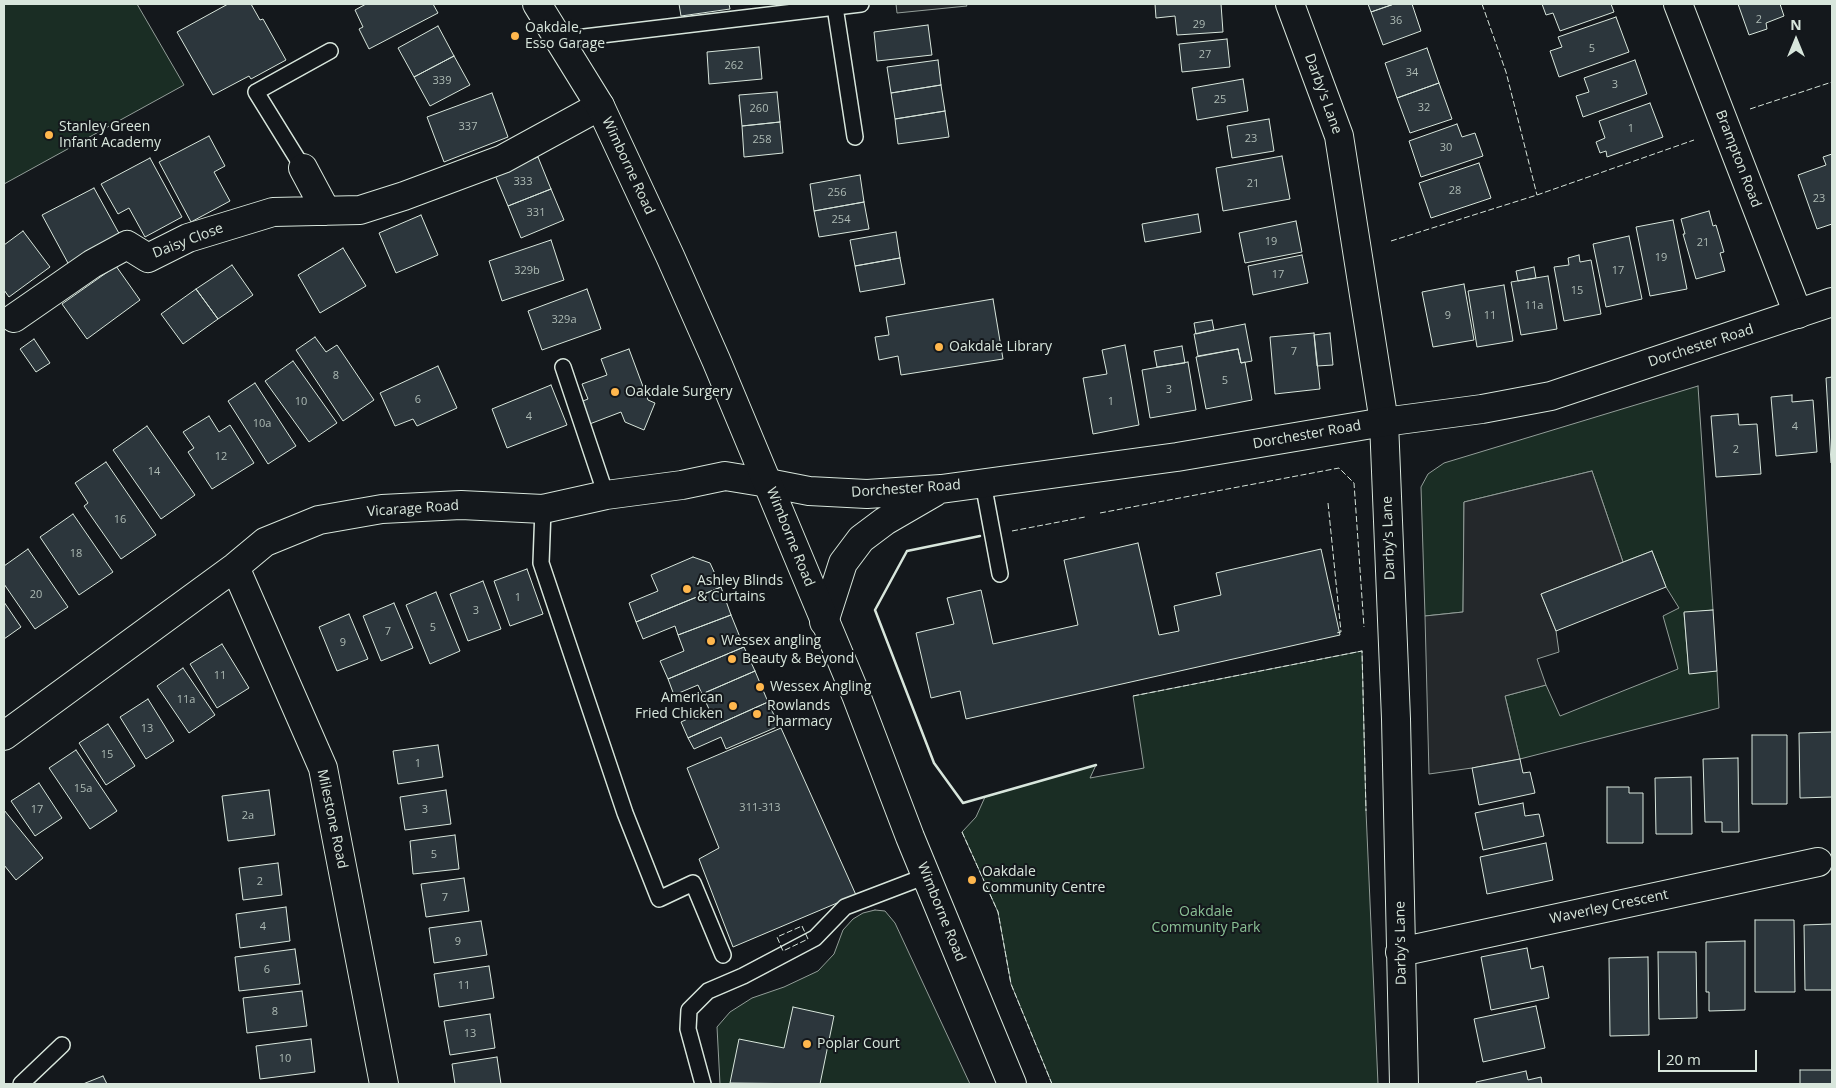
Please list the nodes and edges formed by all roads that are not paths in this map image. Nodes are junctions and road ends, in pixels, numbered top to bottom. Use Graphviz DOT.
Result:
graph roads {
  1 [pos="537,4"];
  2 [pos="861,4"];
  3 [pos="1290,4"];
  4 [pos="1678,4"];
  5 [pos="835,6"];
  6 [pos="560,40"];
  7 [pos="330,51"];
  8 [pos="600,106"];
  9 [pos="855,137"];
  10 [pos="303,168"];
  11 [pos="326,211"];
  12 [pos="1832,302"];
  13 [pos="1798,314"];
  14 [pos="14,318"];
  15 [pos="563,367"];
  16 [pos="1384,422"];
  17 [pos="768,483"];
  18 [pos="984,483"];
  19 [pos="941,489"];
  20 [pos="606,495"];
  21 [pos="543,509"];
  22 [pos="235,567"];
  23 [pos="1000,574"];
  24 [pos="824,622"];
  25 [pos="4,736"];
  26 [pos="1818,862"];
  27 [pos="926,876"];
  28 [pos="1400,952"];
  29 [pos="723,955"];
  30 [pos="62,1045"];
  31 [pos="21,1084"];
  32 [pos="384,1084"];
  33 [pos="703,1084"];
  34 [pos="1012,1084"];
  35 [pos="1404,1084"];
  1 -- 6 [label="main road, Wimborne Road"];
  2 -- 5 [label="lane"];
  3 -- 16 [label="main road, Darby's Lane"];
  4 -- 13 [label="main road, Brampton Road"];
  5 -- 6 [label="lane"];
  5 -- 9 [label="lane"];
  6 -- 8 [label="main road, Wimborne Road"];
  7 -- 10 [label="lane"];
  8 -- 11 [label="main road, Daisy Close"];
  8 -- 17 [label="main road, Wimborne Road"];
  10 -- 11 [label="main road"];
  11 -- 14 [label="main road, Daisy Close"];
  12 -- 13 [label="main road, Dorchester Road"];
  13 -- 16 [label="main road, Dorchester Road"];
  15 -- 20 [label="lane"];
  16 -- 18 [label="main road, Dorchester Road"];
  16 -- 28 [label="main road, Darby's Lane"];
  17 -- 19 [label="main road, Dorchester Road"];
  17 -- 20 [label="main road, Vicarage Road"];
  17 -- 24 [label="main road, Wimborne Road"];
  18 -- 19 [label="main road, Dorchester Road"];
  18 -- 23 [label="lane"];
  19 -- 24 [label="main road"];
  20 -- 21 [label="main road, Vicarage Road"];
  21 -- 22 [label="main road, Vicarage Road"];
  21 -- 29 [label="lane"];
  22 -- 25 [label="main road, Vicarage Road"];
  22 -- 32 [label="main road, Milestone Road"];
  24 -- 27 [label="main road, Wimborne Road"];
  26 -- 28 [label="main road, Waverley Crescent"];
  27 -- 33 [label="lane"];
  27 -- 34 [label="main road, Wimborne Road"];
  28 -- 35 [label="main road, Darby's Lane"];
  30 -- 31 [label="lane"];
}
